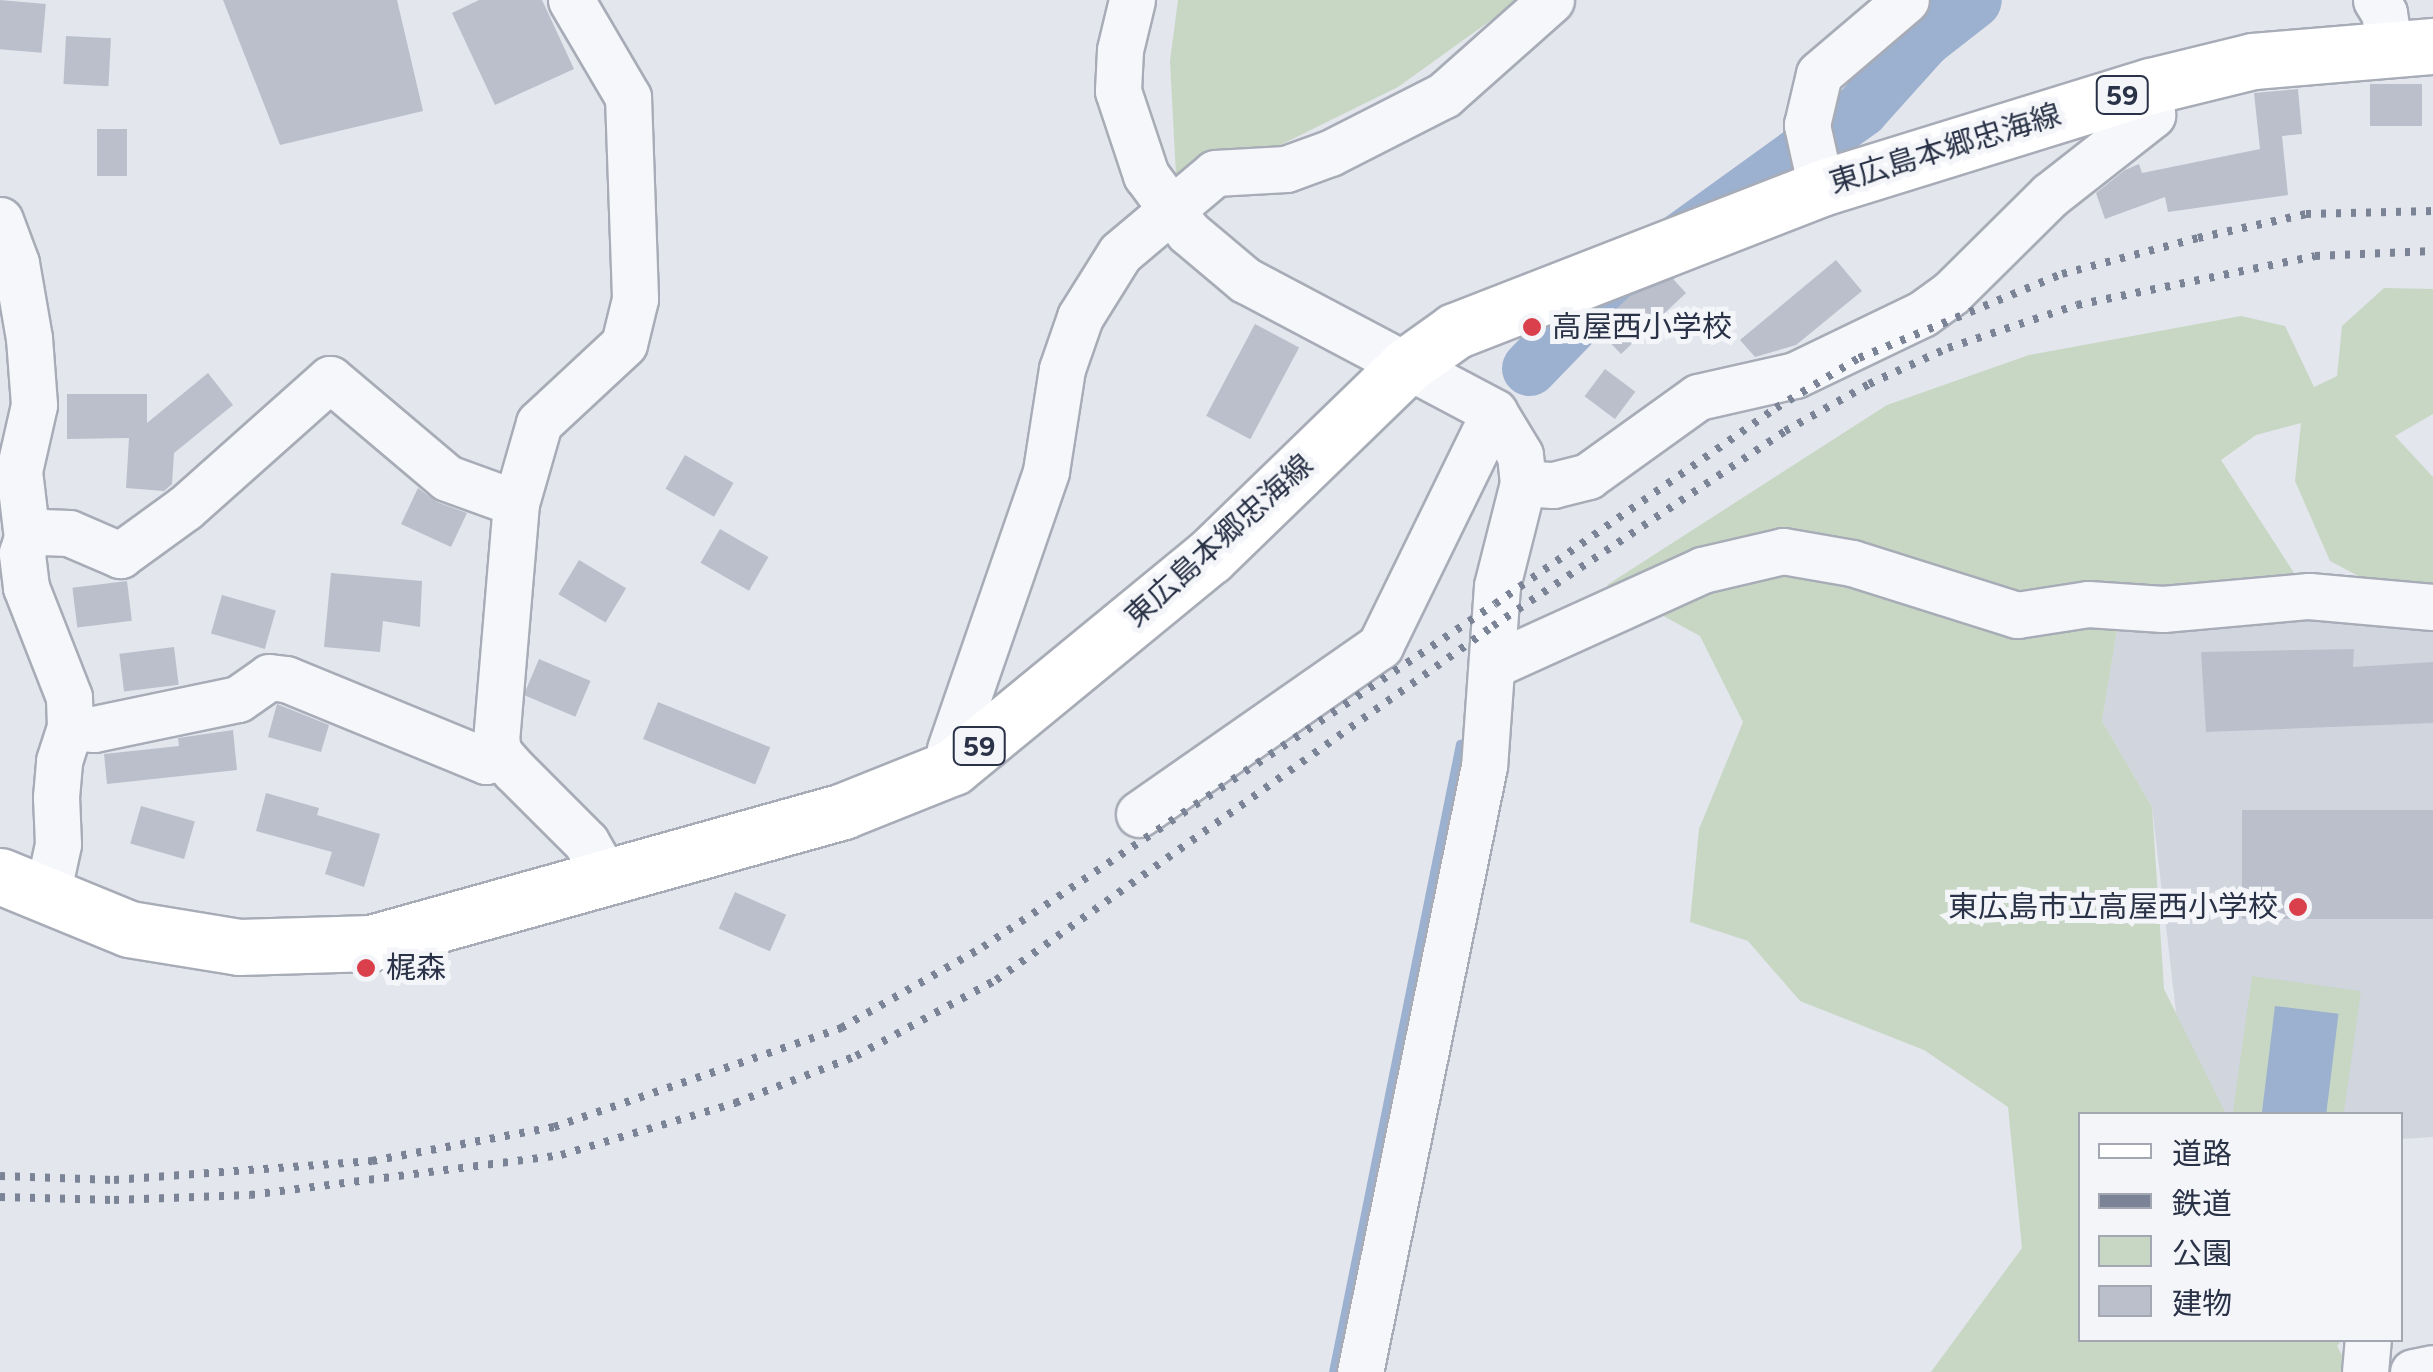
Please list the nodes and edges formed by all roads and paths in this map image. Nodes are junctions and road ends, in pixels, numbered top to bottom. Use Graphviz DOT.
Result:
graph roads {
  1 [pos="571,0"];
  2 [pos="1132,0"];
  3 [pos="1551,0"];
  4 [pos="1906,0"];
  5 [pos="2400,32"];
  6 [pos="2151,86"];
  7 [pos="1821,188"];
  8 [pos="1169,208"];
  9 [pos="0,220"];
  10 [pos="1406,366"];
  11 [pos="1494,412"];
  12 [pos="1523,483"];
  13 [pos="516,502"];
  14 [pos="27,538"];
  15 [pos="2433,608"];
  16 [pos="1493,665"];
  17 [pos="70,727"];
  18 [pos="499,754"];
  19 [pos="953,767"];
  20 [pos="1138,814"];
  21 [pos="606,876"];
  22 [pos="23,886"];
  23 [pos="2368,1342"];
  24 [pos="2433,1368"];
  25 [pos="1360,1372"];
  26 [pos="2365,1372"];
  27 [pos="2413,1372"];
  1 -- 13 [label="street"];
  2 -- 8 [label="street"];
  3 -- 8 [label="street"];
  4 -- 7 [label="street"];
  5 -- 6 [label="main road, 東広島本郷忠海線 / 59"];
  6 -- 7 [label="main road, 東広島本郷忠海線 / 59"];
  6 -- 12 [label="street"];
  7 -- 10 [label="main road, 東広島本郷忠海線 / 59"];
  8 -- 10 [label="street"];
  8 -- 19 [label="street"];
  9 -- 14 [label="street"];
  10 -- 11 [label="street"];
  10 -- 19 [label="main road, 東広島本郷忠海線 / 59"];
  11 -- 12 [label="street"];
  11 -- 20 [label="street"];
  12 -- 16 [label="street"];
  13 -- 14 [label="street"];
  13 -- 18 [label="street"];
  14 -- 17 [label="street"];
  15 -- 16 [label="street"];
  16 -- 25 [label="street"];
  17 -- 18 [label="street"];
  17 -- 22 [label="street"];
  18 -- 21 [label="street"];
  19 -- 21 [label="main road, 東広島本郷忠海線 / 59"];
  21 -- 22 [label="main road, 東広島本郷忠海線 / 59"];
  23 -- 26 [label="street"];
  24 -- 27 [label="street"];
}
